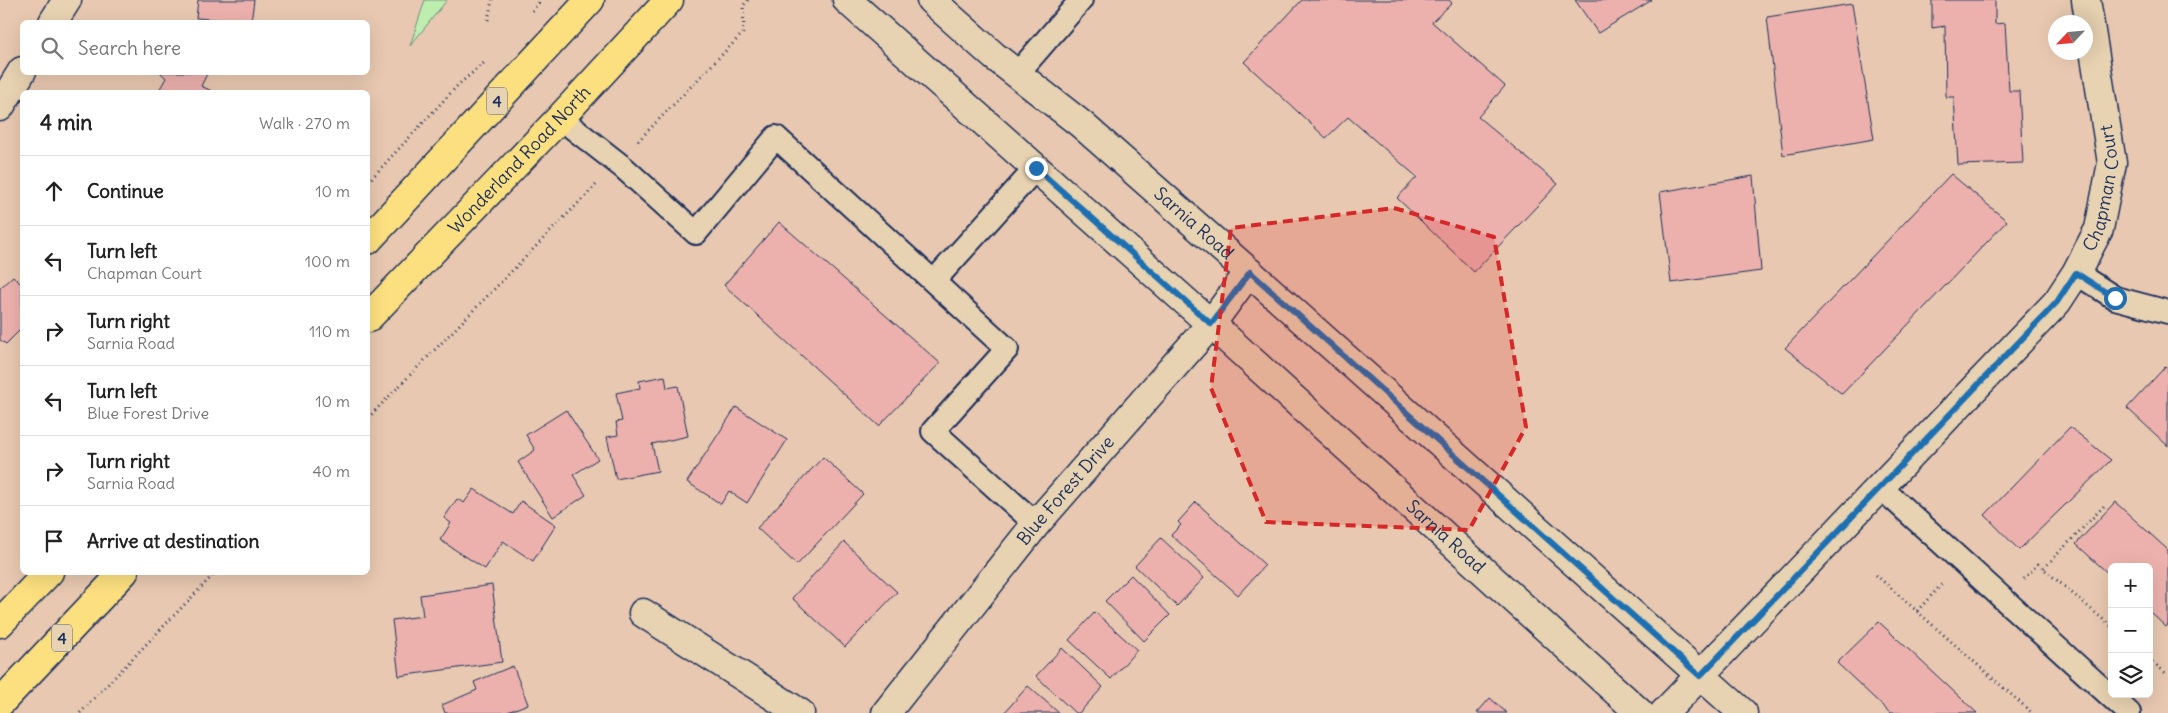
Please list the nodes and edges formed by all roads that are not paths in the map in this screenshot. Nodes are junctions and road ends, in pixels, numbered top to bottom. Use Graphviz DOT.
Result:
graph roads {
  1 [pos="67,0"];
  2 [pos="590,0"];
  3 [pos="668,0"];
  4 [pos="847,0"];
  5 [pos="931,0"];
  6 [pos="1081,0"];
  7 [pos="2086,0"];
  8 [pos="54,20"];
  9 [pos="20,74"];
  10 [pos="1017,74"];
  11 [pos="0,107"];
  12 [pos="560,118"];
  13 [pos="1036,168"];
  14 [pos="370,238"];
  15 [pos="1250,272"];
  16 [pos="2076,273"];
  17 [pos="934,281"];
  18 [pos="2168,312"];
  19 [pos="370,316"];
  20 [pos="1211,324"];
  21 [pos="1879,486"];
  22 [pos="1036,524"];
  23 [pos="46,575"];
  24 [pos="121,575"];
  25 [pos="642,613"];
  26 [pos="0,623"];
  27 [pos="1700,676"];
  28 [pos="0,702"];
  29 [pos="800,713"];
  30 [pos="886,713"];
  31 [pos="1640,713"];
  32 [pos="1664,713"];
  33 [pos="1743,713"];
  34 [pos="2129,713"];
  1 -- 8 [label="main road"];
  2 -- 14 [label="main road, 4"];
  3 -- 12 [label="main road, Wonderland Road North"];
  4 -- 13 [label="main road, Sarnia Road"];
  5 -- 10 [label="main road, Sarnia Road"];
  6 -- 10 [label="lane"];
  7 -- 16 [label="main road, Chapman Court"];
  9 -- 11 [label="main road"];
  10 -- 15 [label="main road, Sarnia Road"];
  12 -- 17 [label="lane"];
  12 -- 19 [label="main road, Wonderland Road North"];
  13 -- 17 [label="lane"];
  13 -- 20 [label="main road, Sarnia Road"];
  15 -- 20 [label="main road, Blue Forest Drive"];
  15 -- 27 [label="main road, Sarnia Road"];
  16 -- 18 [label="lane"];
  16 -- 21 [label="main road, Chapman Court"];
  17 -- 22 [label="lane"];
  20 -- 22 [label="main road, Blue Forest Drive"];
  20 -- 31 [label="main road, Sarnia Road"];
  21 -- 27 [label="main road, Chapman Court"];
  21 -- 34 [label="lane"];
  22 -- 30 [label="main road, Blue Forest Drive"];
  23 -- 26 [label="main road"];
  24 -- 28 [label="main road, 4"];
  25 -- 29 [label="main road"];
  27 -- 32 [label="main road, Chapman Court"];
  27 -- 33 [label="main road, Sarnia Road"];
}
